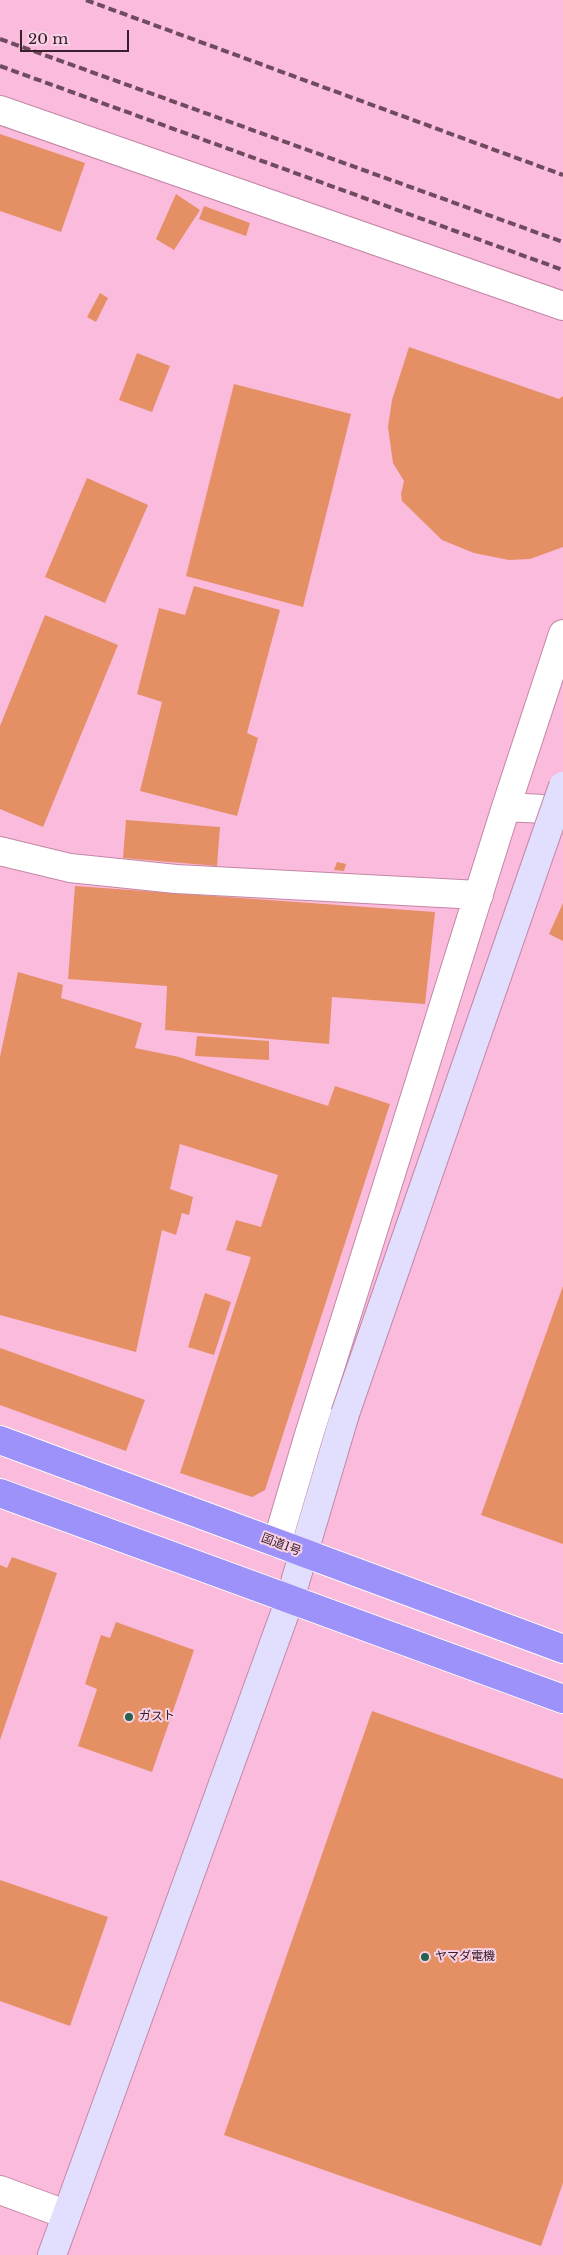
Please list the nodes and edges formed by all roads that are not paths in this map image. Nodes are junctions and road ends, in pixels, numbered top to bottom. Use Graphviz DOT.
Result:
graph roads {
  1 [pos="0,110"];
  2 [pos="563,306"];
  3 [pos="563,634"];
  4 [pos="563,786"];
  5 [pos="506,808"];
  6 [pos="563,810"];
  7 [pos="0,851"];
  8 [pos="478,895"];
  9 [pos="0,1440"];
  10 [pos="0,1494"];
  11 [pos="277,1543"];
  12 [pos="305,1554"];
  13 [pos="290,1599"];
  14 [pos="563,1649"];
  15 [pos="563,1699"];
  16 [pos="0,2190"];
  17 [pos="65,2214"];
  18 [pos="52,2255"];
  1 -- 2 [label="street"];
  3 -- 5 [label="street"];
  4 -- 12 [label="street, bridge"];
  5 -- 6 [label="street"];
  5 -- 8 [label="street"];
  7 -- 8 [label="street"];
  8 -- 11 [label="street"];
  9 -- 11 [label="highway, 国道1号"];
  10 -- 13 [label="highway"];
  11 -- 12 [label="highway, 国道1号"];
  12 -- 13 [label="street"];
  12 -- 14 [label="highway, 国道1号"];
  13 -- 15 [label="highway"];
  13 -- 17 [label="street"];
  16 -- 17 [label="street"];
  17 -- 18 [label="street"];
}
